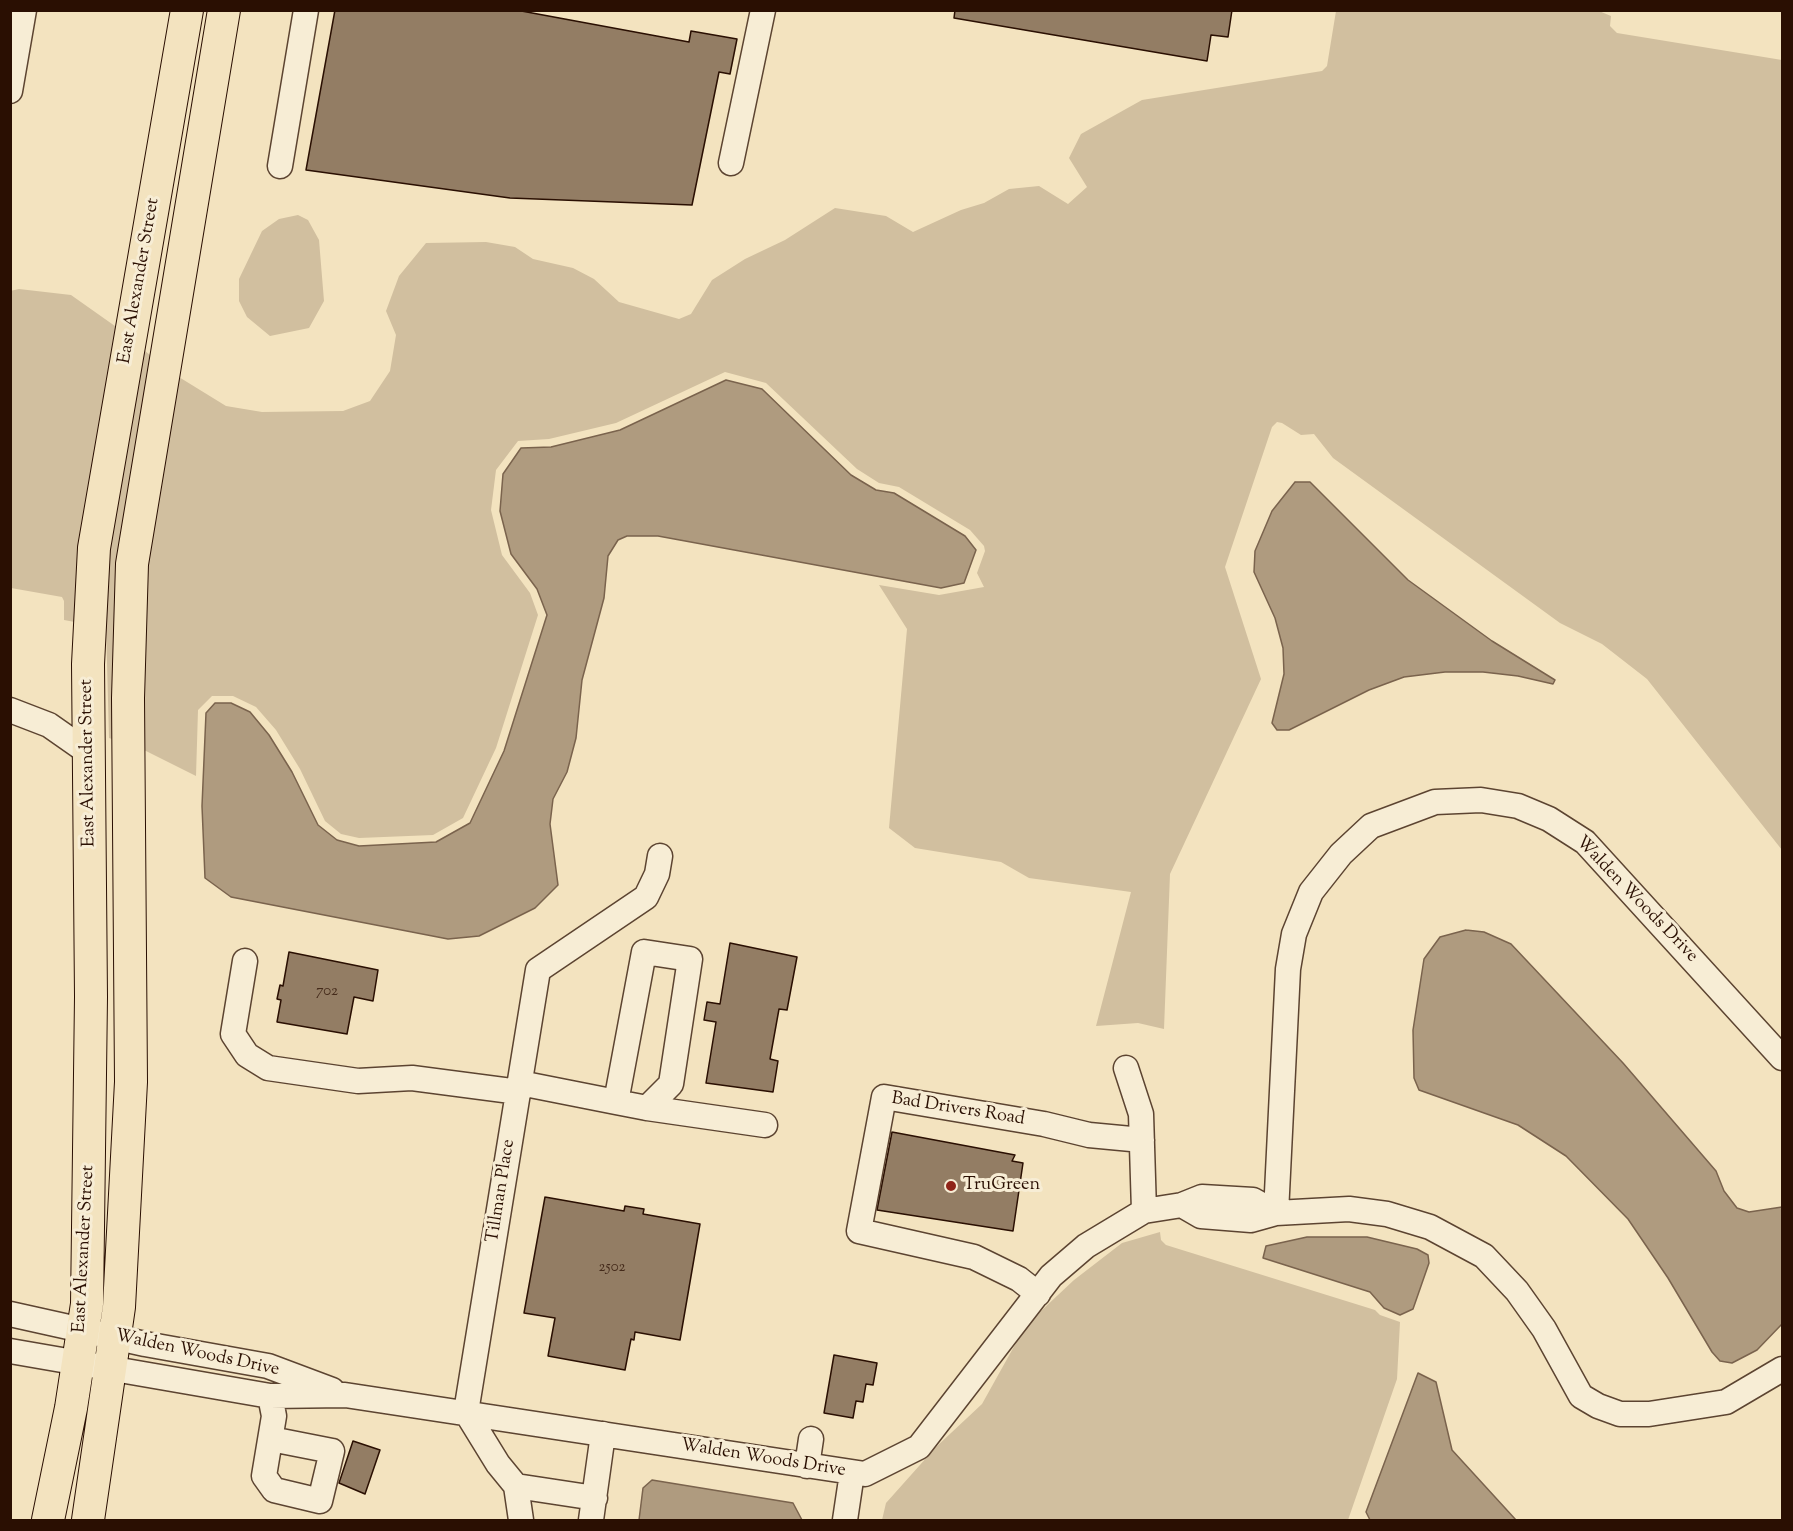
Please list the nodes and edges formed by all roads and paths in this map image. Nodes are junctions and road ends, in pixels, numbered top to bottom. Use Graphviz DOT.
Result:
graph roads {
  1 [pos="24,10"];
  2 [pos="187,10"];
  3 [pos="224,10"];
  4 [pos="306,10"];
  5 [pos="763,10"];
  6 [pos="10,91"];
  7 [pos="731,163"];
  8 [pos="280,166"];
  9 [pos="13,710"];
  10 [pos="89,753"];
  11 [pos="660,856"];
  12 [pos="245,961"];
  13 [pos="1782,1058"];
  14 [pos="1126,1068"];
  15 [pos="520,1088"];
  16 [pos="616,1102"];
  17 [pos="647,1108"];
  18 [pos="765,1125"];
  19 [pos="1142,1140"];
  20 [pos="1144,1211"];
  21 [pos="1276,1213"];
  22 [pos="1038,1294"];
  23 [pos="10,1314"];
  24 [pos="82,1329"];
  25 [pos="116,1337"];
  26 [pos="10,1351"];
  27 [pos="78,1364"];
  28 [pos="111,1369"];
  29 [pos="1782,1369"];
  30 [pos="345,1395"];
  31 [pos="270,1396"];
  32 [pos="466,1412"];
  33 [pos="603,1434"];
  34 [pos="271,1439"];
  35 [pos="811,1439"];
  36 [pos="807,1466"];
  37 [pos="852,1473"];
  38 [pos="516,1486"];
  39 [pos="593,1509"];
  40 [pos="48,1521"];
  41 [pos="88,1521"];
  42 [pos="521,1521"];
  43 [pos="845,1521"];
  1 -- 6 [label="street"];
  2 -- 10 [label="main road, East Alexander Street"];
  3 -- 25 [label="main road, East Alexander Street"];
  4 -- 8 [label="street"];
  5 -- 7 [label="street"];
  9 -- 10 [label="street"];
  10 -- 24 [label="main road, East Alexander Street"];
  11 -- 15 [label="street, Tillman Place"];
  12 -- 15 [label="street"];
  13 -- 21 [label="street, Walden Woods Drive"];
  14 -- 19 [label="street"];
  15 -- 16 [label="street"];
  15 -- 32 [label="street, Tillman Place"];
  16 -- 17 [label="street"];
  16 -- 17 [label="street"];
  17 -- 18 [label="street"];
  19 -- 20 [label="street"];
  19 -- 22 [label="street, Bad Drivers Road"];
  20 -- 21 [label="street, Walden Woods Drive"];
  20 -- 22 [label="street, Walden Woods Drive"];
  21 -- 29 [label="street, Walden Woods Drive"];
  22 -- 37 [label="street, Walden Woods Drive"];
  23 -- 24 [label="street, Walden Woods Drive"];
  24 -- 25 [label="street, Walden Woods Drive"];
  24 -- 27 [label="main road, East Alexander Street"];
  25 -- 28 [label="main road, East Alexander Street"];
  25 -- 30 [label="street, Walden Woods Drive"];
  26 -- 27 [label="street, Walden Woods Drive"];
  27 -- 28 [label="street, Walden Woods Drive"];
  27 -- 40 [label="main road, East Alexander Street"];
  28 -- 31 [label="street, Walden Woods Drive"];
  28 -- 41 [label="main road, East Alexander Street"];
  30 -- 31 [label="street, Walden Woods Drive"];
  30 -- 32 [label="street, Walden Woods Drive"];
  31 -- 34 [label="street"];
  32 -- 33 [label="street, Walden Woods Drive"];
  32 -- 38 [label="street"];
  33 -- 36 [label="street, Walden Woods Drive"];
  33 -- 39 [label="street"];
  35 -- 36 [label="street"];
  36 -- 37 [label="street, Walden Woods Drive"];
  37 -- 43 [label="street"];
  38 -- 39 [label="street"];
  38 -- 42 [label="street"];
}
